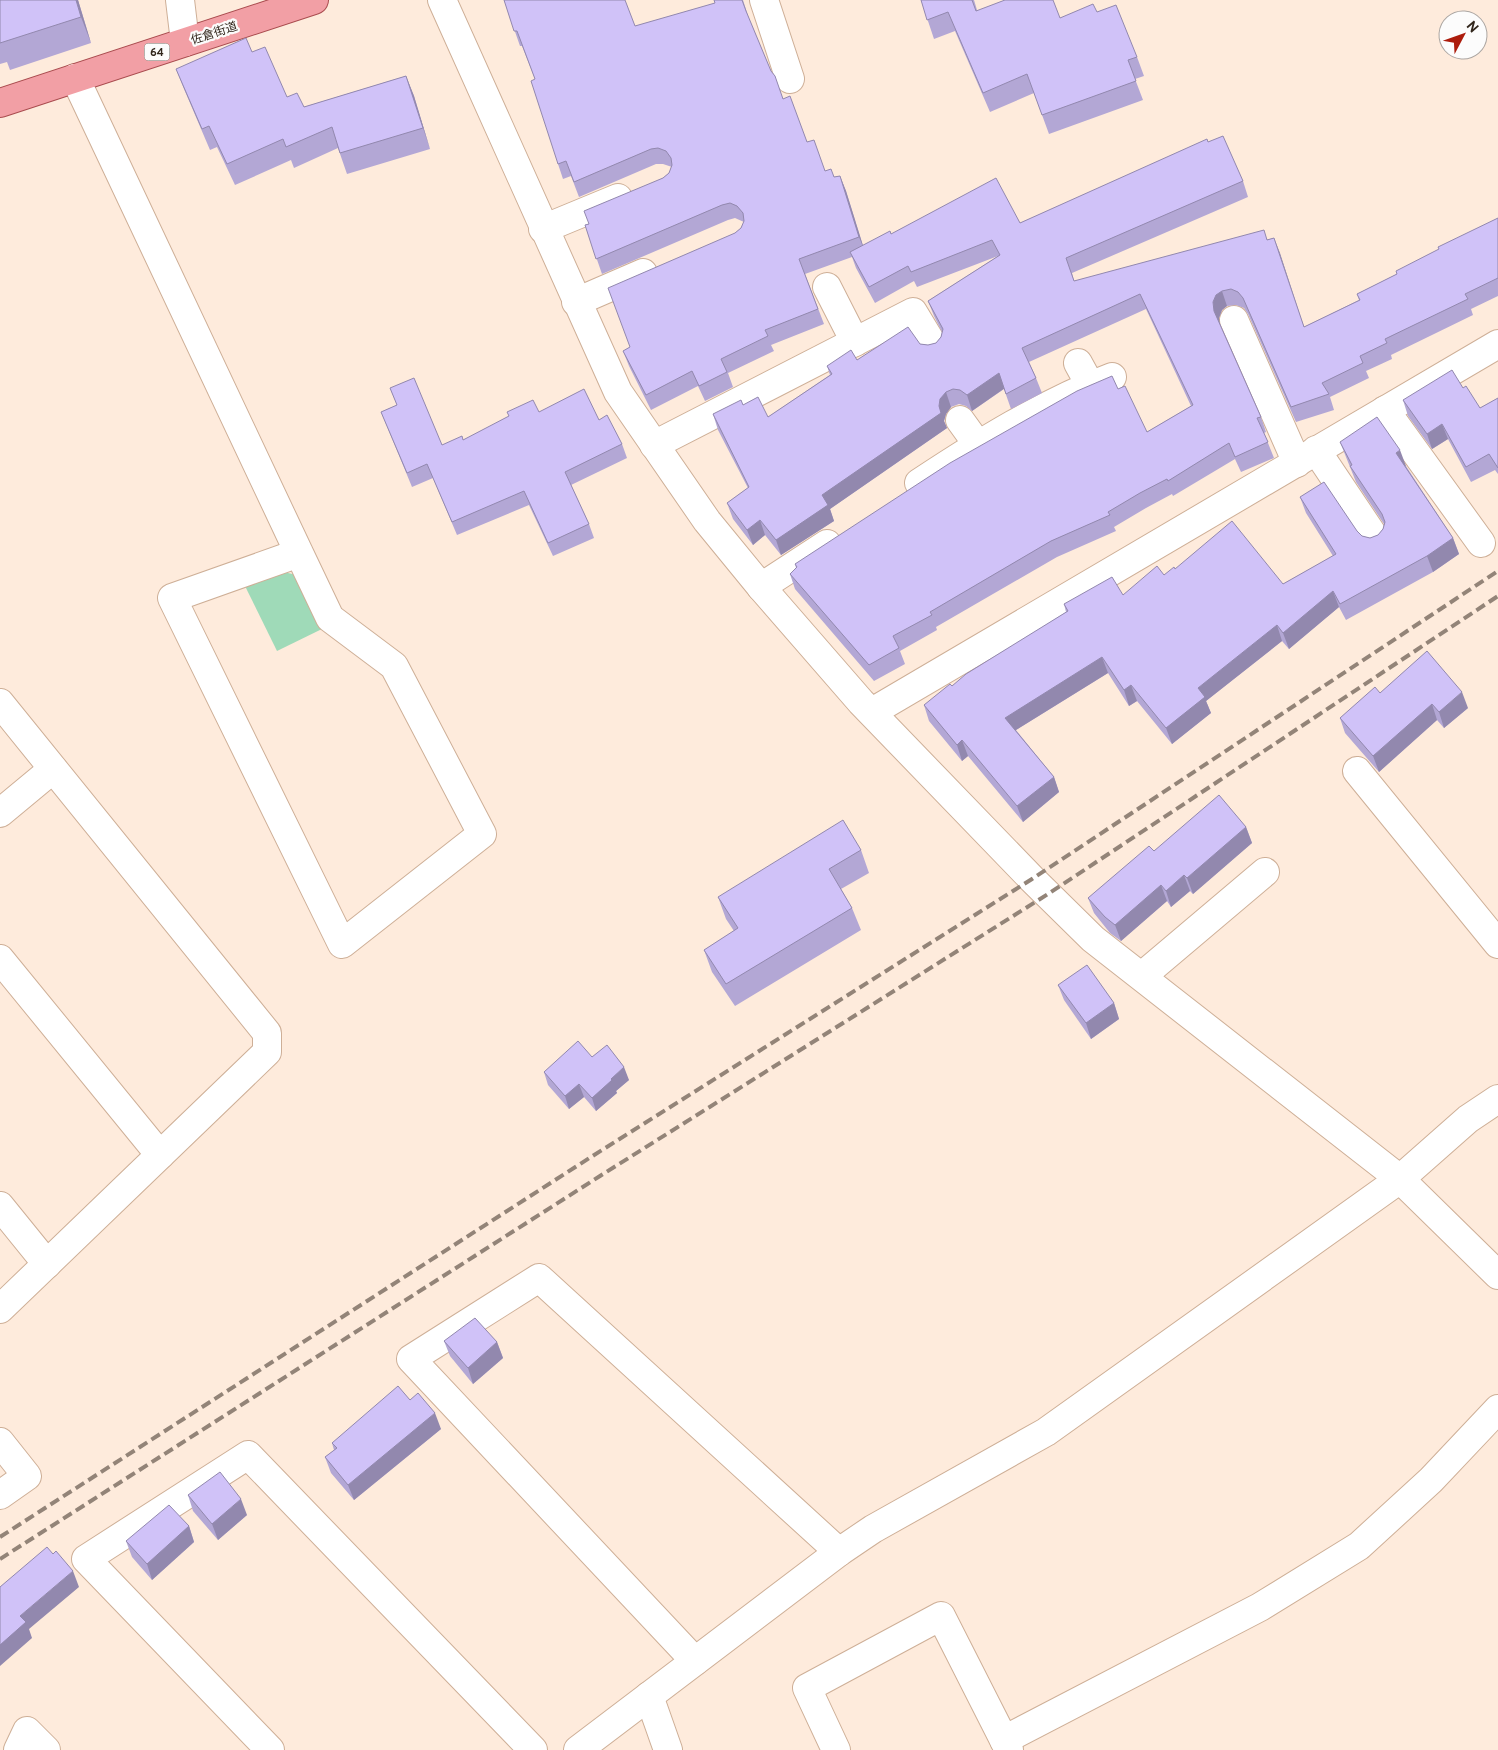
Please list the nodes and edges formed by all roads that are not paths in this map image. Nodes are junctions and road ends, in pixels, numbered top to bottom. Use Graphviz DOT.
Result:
graph roads {
  1 [pos="180,0"];
  2 [pos="314,0"];
  3 [pos="442,0"];
  4 [pos="764,0"];
  5 [pos="185,42"];
  6 [pos="75,78"];
  7 [pos="790,79"];
  8 [pos="0,103"];
  9 [pos="644,187"];
  10 [pos="543,229"];
  11 [pos="664,265"];
  12 [pos="827,287"];
  13 [pos="576,302"];
  14 [pos="1234,320"];
  15 [pos="855,342"];
  16 [pos="1498,344"];
  17 [pos="933,345"];
  18 [pos="1093,375"];
  19 [pos="1385,410"];
  20 [pos="960,420"];
  21 [pos="654,444"];
  22 [pos="978,445"];
  23 [pos="1306,456"];
  24 [pos="894,500"];
  25 [pos="844,532"];
  26 [pos="1375,538"];
  27 [pos="1481,543"];
  28 [pos="299,552"];
  29 [pos="761,587"];
  30 [pos="0,703"];
  31 [pos="872,712"];
  32 [pos="53,769"];
  33 [pos="1357,771"];
  34 [pos="0,813"];
  35 [pos="1265,872"];
  36 [pos="1498,944"];
  37 [pos="0,958"];
  38 [pos="1142,976"];
  39 [pos="1498,1100"];
  40 [pos="160,1154"];
  41 [pos="1400,1179"];
  42 [pos="0,1206"];
  43 [pos="47,1264"];
  44 [pos="1498,1275"];
  45 [pos="0,1309"];
  46 [pos="1498,1409"];
  47 [pos="0,1442"];
  48 [pos="0,1494"];
  49 [pos="839,1552"];
  50 [pos="695,1661"];
  51 [pos="649,1696"];
  52 [pos="1007,1745"];
  53 [pos="18,1750"];
  54 [pos="46,1750"];
  55 [pos="270,1750"];
  56 [pos="533,1750"];
  57 [pos="578,1750"];
  58 [pos="668,1750"];
  59 [pos="836,1750"];
  1 -- 5 [label="street"];
  2 -- 5 [label="main road, 佐倉街道 / 64"];
  3 -- 10 [label="street"];
  4 -- 7 [label="street"];
  5 -- 6 [label="main road, 佐倉街道 / 64"];
  6 -- 8 [label="main road, 佐倉街道 / 64"];
  6 -- 28 [label="street"];
  9 -- 10 [label="street"];
  10 -- 13 [label="street"];
  11 -- 13 [label="street"];
  12 -- 15 [label="street"];
  13 -- 21 [label="street"];
  14 -- 23 [label="street"];
  15 -- 17 [label="street"];
  15 -- 21 [label="street"];
  16 -- 19 [label="street"];
  18 -- 22 [label="street"];
  19 -- 23 [label="street"];
  19 -- 27 [label="street"];
  20 -- 22 [label="street"];
  21 -- 29 [label="street"];
  22 -- 24 [label="street"];
  23 -- 26 [label="street"];
  23 -- 31 [label="street"];
  25 -- 29 [label="street"];
  28 -- 28 [label="street"];
  29 -- 31 [label="street"];
  30 -- 32 [label="street"];
  31 -- 38 [label="street"];
  32 -- 34 [label="street"];
  32 -- 40 [label="street"];
  33 -- 36 [label="street"];
  35 -- 38 [label="street"];
  37 -- 40 [label="street"];
  38 -- 41 [label="street"];
  39 -- 41 [label="street"];
  40 -- 43 [label="street"];
  41 -- 44 [label="street"];
  41 -- 49 [label="street"];
  42 -- 43 [label="street"];
  43 -- 45 [label="street"];
  46 -- 52 [label="street"];
  47 -- 48 [label="street"];
  49 -- 50 [label="street"];
  49 -- 50 [label="street"];
  50 -- 51 [label="street"];
  51 -- 57 [label="street"];
  51 -- 58 [label="street"];
  52 -- 59 [label="street"];
  53 -- 54 [label="street"];
  55 -- 56 [label="street"];
}
